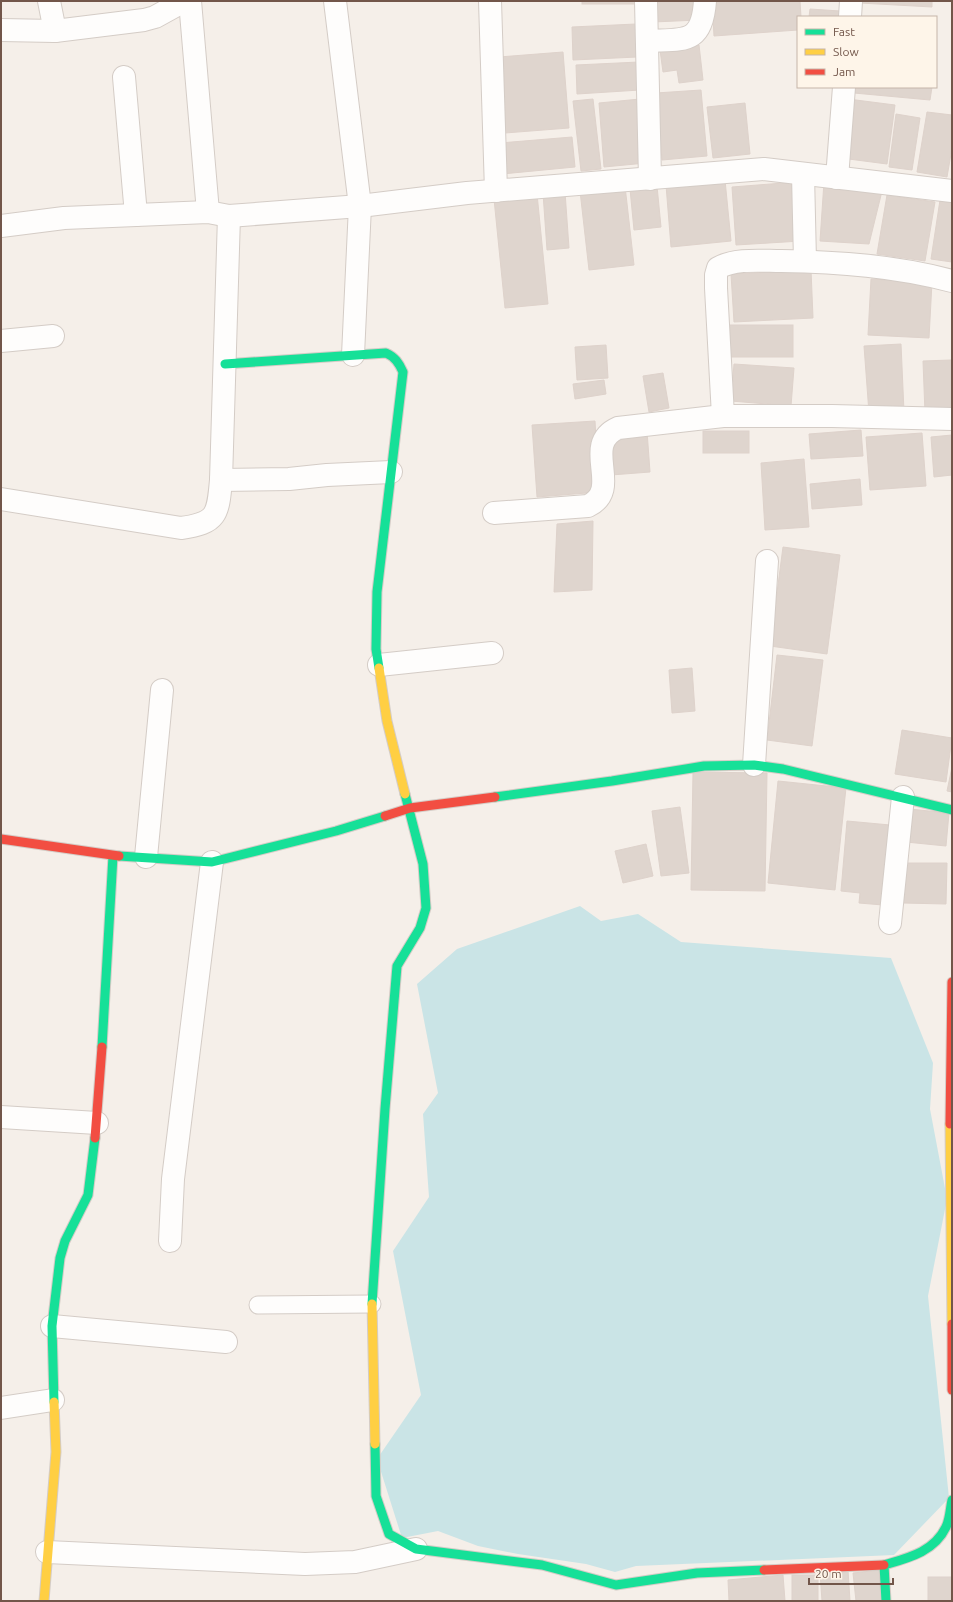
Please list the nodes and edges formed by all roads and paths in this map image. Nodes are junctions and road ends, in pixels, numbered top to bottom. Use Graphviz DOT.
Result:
graph roads {
  1 [pos="49,1"];
  2 [pos="184,1"];
  3 [pos="190,1"];
  4 [pos="335,1"];
  5 [pos="490,1"];
  6 [pos="646,1"];
  7 [pos="706,1"];
  8 [pos="851,1"];
  9 [pos="850,16"];
  10 [pos="1,30"];
  11 [pos="55,31"];
  12 [pos="647,42"];
  13 [pos="124,77"];
  14 [pos="844,88"];
  15 [pos="803,174"];
  16 [pos="837,178"];
  17 [pos="650,179"];
  18 [pos="496,191"];
  19 [pos="952,191"];
  20 [pos="360,206"];
  21 [pos="208,212"];
  22 [pos="136,215"];
  23 [pos="230,216"];
  24 [pos="1,226"];
  25 [pos="806,261"];
  26 [pos="952,281"];
  27 [pos="53,336"];
  28 [pos="1,341"];
  29 [pos="353,356"];
  30 [pos="225,364"];
  31 [pos="723,416"];
  32 [pos="952,419"];
  33 [pos="391,472"];
  34 [pos="221,480"];
  35 [pos="1,499"];
  36 [pos="494,513"];
  37 [pos="767,562"];
  38 [pos="492,653"];
  39 [pos="379,665"];
  40 [pos="162,690"];
  41 [pos="754,765"];
  42 [pos="903,797"];
  43 [pos="410,808"];
  44 [pos="952,810"];
  45 [pos="1,839"];
  46 [pos="113,856"];
  47 [pos="146,857"];
  48 [pos="212,862"];
  49 [pos="890,923"];
  50 [pos="952,982"];
  51 [pos="952,985"];
  52 [pos="951,1054"];
  53 [pos="1,1117"];
  54 [pos="97,1123"];
  55 [pos="170,1241"];
  56 [pos="372,1304"];
  57 [pos="258,1305"];
  58 [pos="52,1326"];
  59 [pos="226,1342"];
  60 [pos="952,1390"];
  61 [pos="53,1400"];
  62 [pos="1,1408"];
  63 [pos="952,1500"];
  64 [pos="416,1549"];
  65 [pos="47,1552"];
  66 [pos="884,1565"];
  67 [pos="44,1601"];
  68 [pos="886,1601"];
  1 -- 11 [label="street"];
  2 -- 11 [label="street"];
  3 -- 21 [label="street"];
  4 -- 20 [label="street"];
  5 -- 18 [label="street"];
  6 -- 12 [label="street"];
  7 -- 12 [label="street"];
  8 -- 9 [label="street"];
  10 -- 11 [label="street"];
  12 -- 17 [label="street"];
  13 -- 22 [label="street"];
  14 -- 16 [label="street"];
  15 -- 16 [label="street"];
  15 -- 17 [label="street"];
  15 -- 25 [label="street"];
  16 -- 19 [label="street"];
  17 -- 18 [label="street"];
  18 -- 20 [label="street"];
  20 -- 23 [label="street"];
  20 -- 29 [label="street"];
  21 -- 22 [label="street"];
  21 -- 23 [label="street"];
  22 -- 24 [label="street"];
  23 -- 30 [label="street"];
  25 -- 26 [label="street"];
  25 -- 31 [label="street"];
  27 -- 28 [label="street"];
  29 -- 30 [label="street"];
  29 -- 33 [label="street"];
  30 -- 34 [label="street"];
  31 -- 32 [label="street"];
  31 -- 36 [label="street"];
  33 -- 34 [label="street"];
  33 -- 39 [label="street"];
  34 -- 35 [label="street"];
  37 -- 41 [label="street"];
  38 -- 39 [label="street"];
  39 -- 43 [label="street"];
  40 -- 47 [label="street"];
  41 -- 42 [label="street"];
  41 -- 43 [label="street"];
  42 -- 44 [label="street"];
  42 -- 49 [label="street"];
  43 -- 48 [label="street"];
  43 -- 56 [label="street"];
  45 -- 46 [label="street"];
  46 -- 47 [label="street"];
  46 -- 54 [label="street"];
  47 -- 48 [label="street"];
  48 -- 55 [label="street"];
  50 -- 51 [label="street"];
  51 -- 52 [label="street"];
  52 -- 60 [label="street"];
  53 -- 54 [label="street"];
  54 -- 58 [label="street"];
  56 -- 57 [label="lane"];
  56 -- 64 [label="street"];
  58 -- 59 [label="street"];
  58 -- 61 [label="street"];
  61 -- 62 [label="street"];
  61 -- 65 [label="street"];
  63 -- 66 [label="street"];
  64 -- 65 [label="street"];
  64 -- 66 [label="street"];
  65 -- 67 [label="street"];
  66 -- 68 [label="street"];
}
